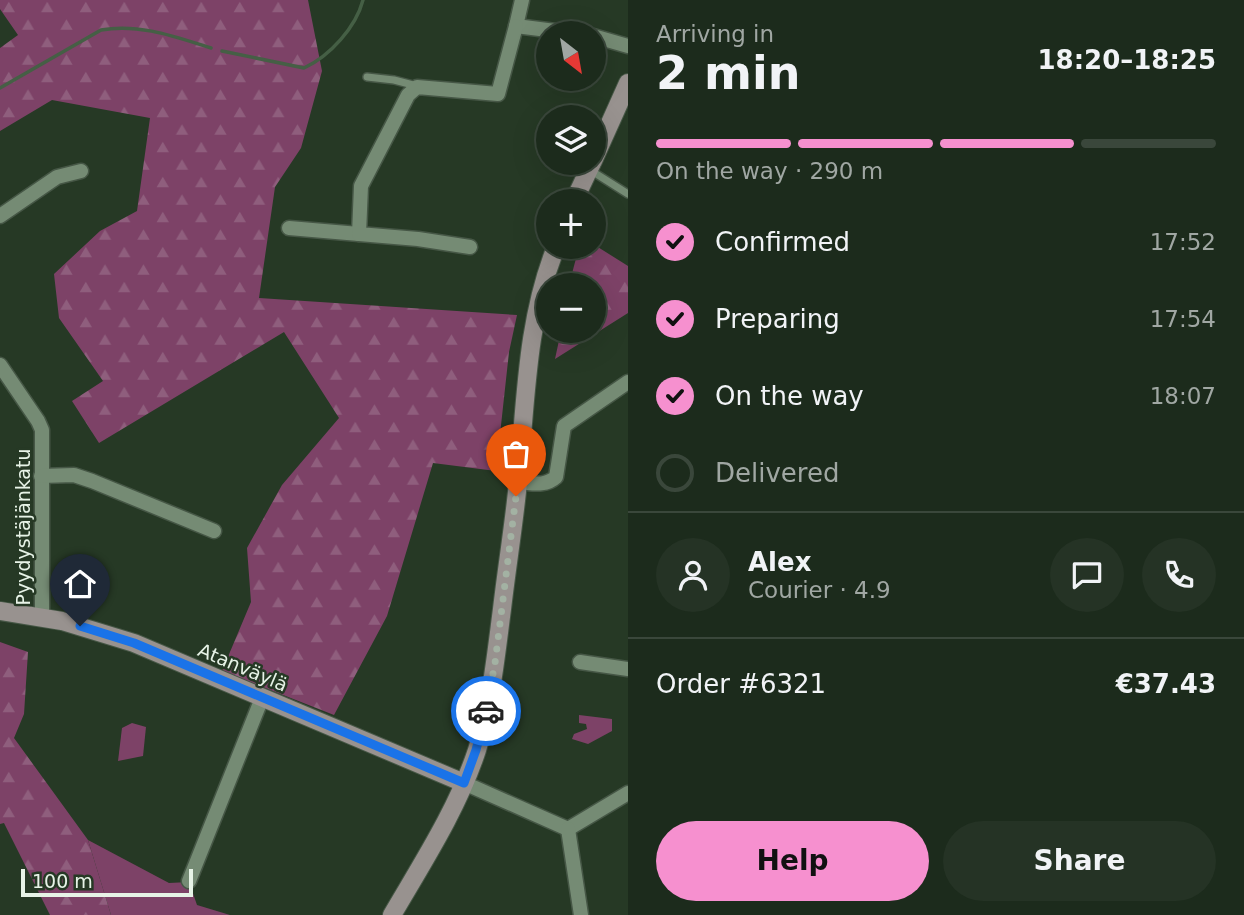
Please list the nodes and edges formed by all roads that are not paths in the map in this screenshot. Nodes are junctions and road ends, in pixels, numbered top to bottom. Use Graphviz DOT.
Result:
graph roads {
  1 [pos="522,0"];
  2 [pos="516,26"];
  3 [pos="536,29"];
  4 [pos="606,40"];
  5 [pos="628,46"];
  6 [pos="367,77"];
  7 [pos="628,83"];
  8 [pos="417,87"];
  9 [pos="606,132"];
  10 [pos="81,170"];
  11 [pos="605,175"];
  12 [pos="628,194"];
  13 [pos="0,216"];
  14 [pos="289,228"];
  15 [pos="359,234"];
  16 [pos="470,247"];
  17 [pos="551,259"];
  18 [pos="0,365"];
  19 [pos="628,382"];
  20 [pos="41,476"];
  21 [pos="518,482"];
  22 [pos="214,531"];
  23 [pos="0,611"];
  24 [pos="42,617"];
  25 [pos="580,662"];
  26 [pos="628,669"];
  27 [pos="262,698"];
  28 [pos="464,783"];
  29 [pos="628,793"];
  30 [pos="568,829"];
  31 [pos="189,881"];
  32 [pos="392,915"];
  33 [pos="581,915"];
  1 -- 2 [label="street"];
  2 -- 3 [label="street"];
  2 -- 8 [label="street"];
  4 -- 5 [label="street"];
  6 -- 8 [label="lane"];
  7 -- 9 [label="main road"];
  8 -- 15 [label="street"];
  10 -- 13 [label="street"];
  11 -- 12 [label="lane"];
  14 -- 15 [label="street"];
  15 -- 16 [label="street"];
  17 -- 21 [label="main road"];
  18 -- 20 [label="street, Pyydystäjänkatu"];
  19 -- 21 [label="street"];
  20 -- 22 [label="street"];
  20 -- 24 [label="street, Pyydystäjänkatu"];
  21 -- 28 [label="main road"];
  23 -- 24 [label="main road, Atanväylä"];
  24 -- 27 [label="main road, Atanväylä"];
  25 -- 26 [label="street"];
  27 -- 28 [label="main road, Atanväylä"];
  27 -- 31 [label="street"];
  28 -- 30 [label="street"];
  28 -- 32 [label="main road"];
  29 -- 30 [label="street"];
  30 -- 33 [label="street"];
}
